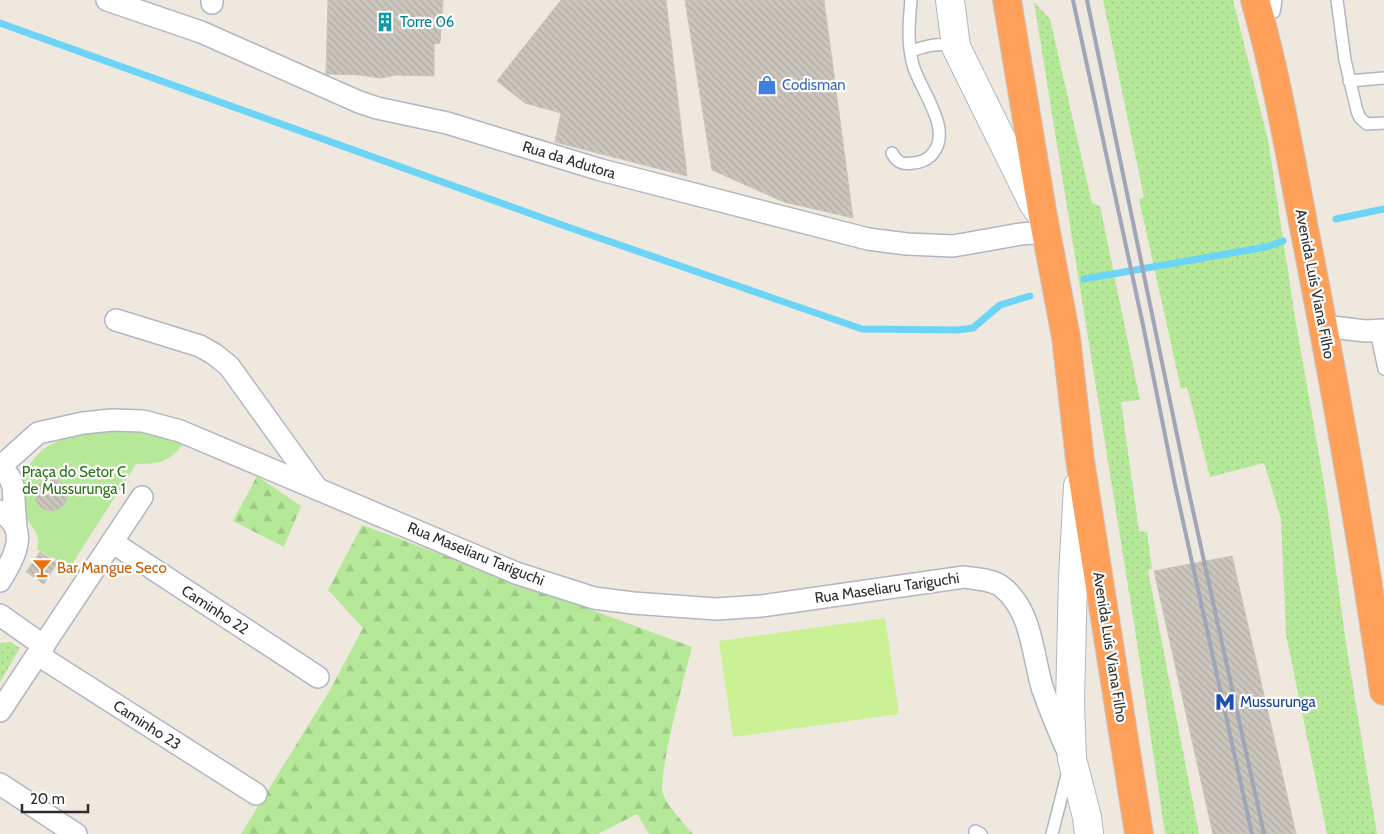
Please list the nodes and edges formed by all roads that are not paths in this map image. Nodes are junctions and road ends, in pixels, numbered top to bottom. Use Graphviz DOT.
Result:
graph roads {
  1 [pos="107,0"];
  2 [pos="911,0"];
  3 [pos="950,0"];
  4 [pos="1007,0"];
  5 [pos="1337,0"];
  6 [pos="1270,3"];
  7 [pos="956,47"];
  8 [pos="911,51"];
  9 [pos="1384,78"];
  10 [pos="1349,81"];
  11 [pos="1384,123"];
  12 [pos="892,153"];
  13 [pos="1044,224"];
  14 [pos="116,320"];
  15 [pos="1324,326"];
  16 [pos="1380,330"];
  17 [pos="1384,369"];
  18 [pos="1080,460"];
  19 [pos="0,468"];
  20 [pos="316,487"];
  21 [pos="142,497"];
  22 [pos="0,511"];
  23 [pos="16,529"];
  24 [pos="112,542"];
  25 [pos="1366,570"];
  26 [pos="0,581"];
  27 [pos="0,615"];
  28 [pos="1384,627"];
  29 [pos="41,650"];
  30 [pos="318,677"];
  31 [pos="1384,691"];
  32 [pos="0,711"];
  33 [pos="1072,759"];
  34 [pos="0,784"];
  35 [pos="256,794"];
  36 [pos="76,834"];
  37 [pos="1052,834"];
  38 [pos="1089,834"];
  39 [pos="1139,834"];
  1 -- 13 [label="street, Rua da Adutora"];
  2 -- 8 [label="lane"];
  3 -- 7 [label="main road, Avenida Luís Viana Filho"];
  4 -- 13 [label="highway, Avenida Luís Viana Filho"];
  5 -- 10 [label="lane"];
  6 -- 15 [label="highway, Avenida Luís Viana Filho"];
  7 -- 8 [label="lane"];
  7 -- 13 [label="main road, Avenida Luís Viana Filho"];
  8 -- 12 [label="lane"];
  9 -- 10 [label="lane"];
  10 -- 11 [label="lane"];
  13 -- 18 [label="highway, Avenida Luís Viana Filho"];
  14 -- 20 [label="street"];
  15 -- 16 [label="street"];
  15 -- 25 [label="highway, Avenida Luís Viana Filho"];
  16 -- 17 [label="lane"];
  18 -- 33 [label="main road, Avenida Luís Viana Filho"];
  18 -- 39 [label="highway, Avenida Luís Viana Filho"];
  19 -- 20 [label="street, Rua Maseliaru Tariguchi"];
  19 -- 23 [label="street"];
  20 -- 33 [label="street, Rua Maseliaru Tariguchi"];
  21 -- 24 [label="street"];
  22 -- 23 [label="street"];
  23 -- 26 [label="street"];
  24 -- 29 [label="street"];
  24 -- 30 [label="street, Caminho 22"];
  25 -- 28 [label="main road, Avenida Luís Viana Filho"];
  25 -- 31 [label="highway, Avenida Luís Viana Filho"];
  27 -- 29 [label="street, Caminho 23"];
  29 -- 32 [label="street"];
  29 -- 35 [label="street, Caminho 23"];
  33 -- 37 [label="lane"];
  33 -- 38 [label="main road, Avenida Luís Viana Filho"];
  34 -- 36 [label="street"];
}
